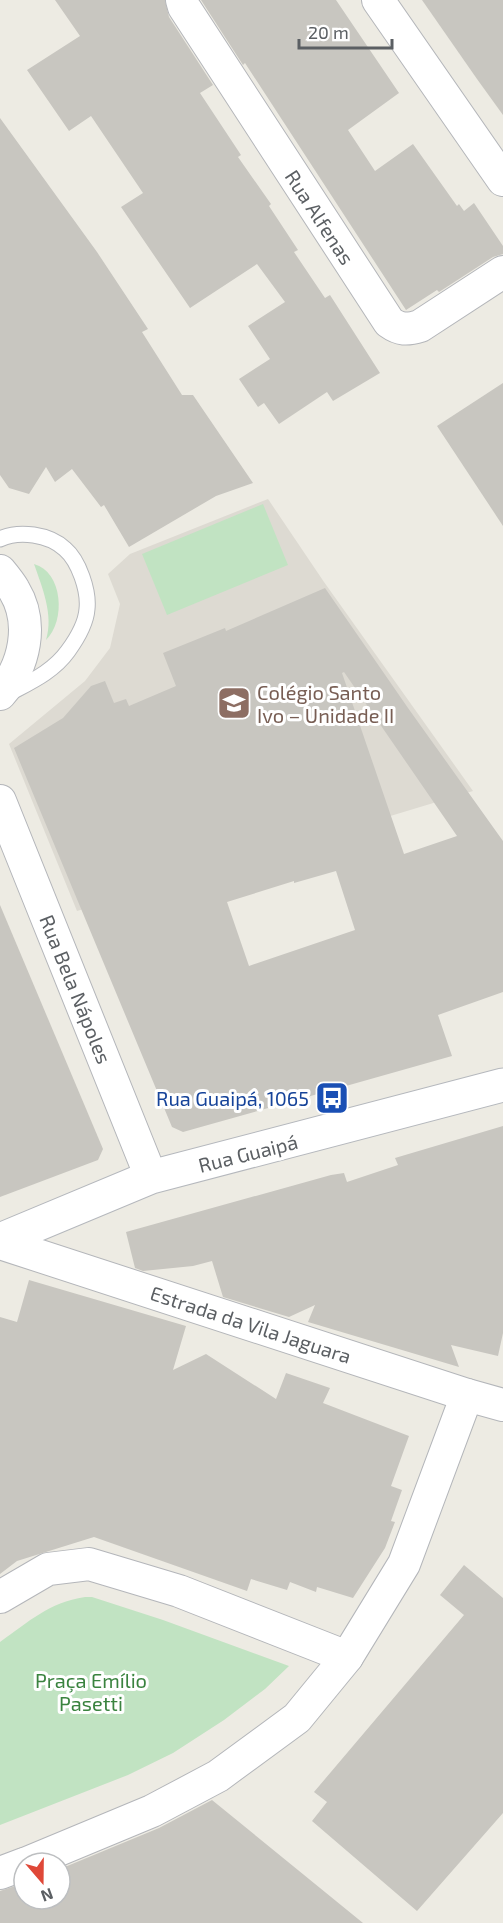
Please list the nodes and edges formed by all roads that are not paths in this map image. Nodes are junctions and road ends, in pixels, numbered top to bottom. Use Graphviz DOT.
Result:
graph roads {
  1 [pos="182,0"];
  2 [pos="378,0"];
  3 [pos="503,180"];
  4 [pos="503,272"];
  5 [pos="0,539"];
  6 [pos="0,571"];
  7 [pos="0,696"];
  8 [pos="0,801"];
  9 [pos="503,1085"];
  10 [pos="152,1178"];
  11 [pos="0,1241"];
  12 [pos="467,1395"];
  13 [pos="503,1405"];
  14 [pos="0,1597"];
  15 [pos="347,1658"];
  16 [pos="57,1851"];
  1 -- 4 [label="street, Rua Alfenas"];
  2 -- 3 [label="street"];
  5 -- 7 [label="lane"];
  6 -- 7 [label="street"];
  8 -- 10 [label="street, Rua Bela Nápoles"];
  9 -- 10 [label="main road, Rua Guaipá"];
  10 -- 11 [label="main road, Rua Guaipá"];
  11 -- 12 [label="street, Estrada da Vila Jaguara"];
  12 -- 13 [label="street, Estrada da Vila Jaguara"];
  12 -- 15 [label="street"];
  14 -- 15 [label="street"];
  15 -- 16 [label="street"];
}
